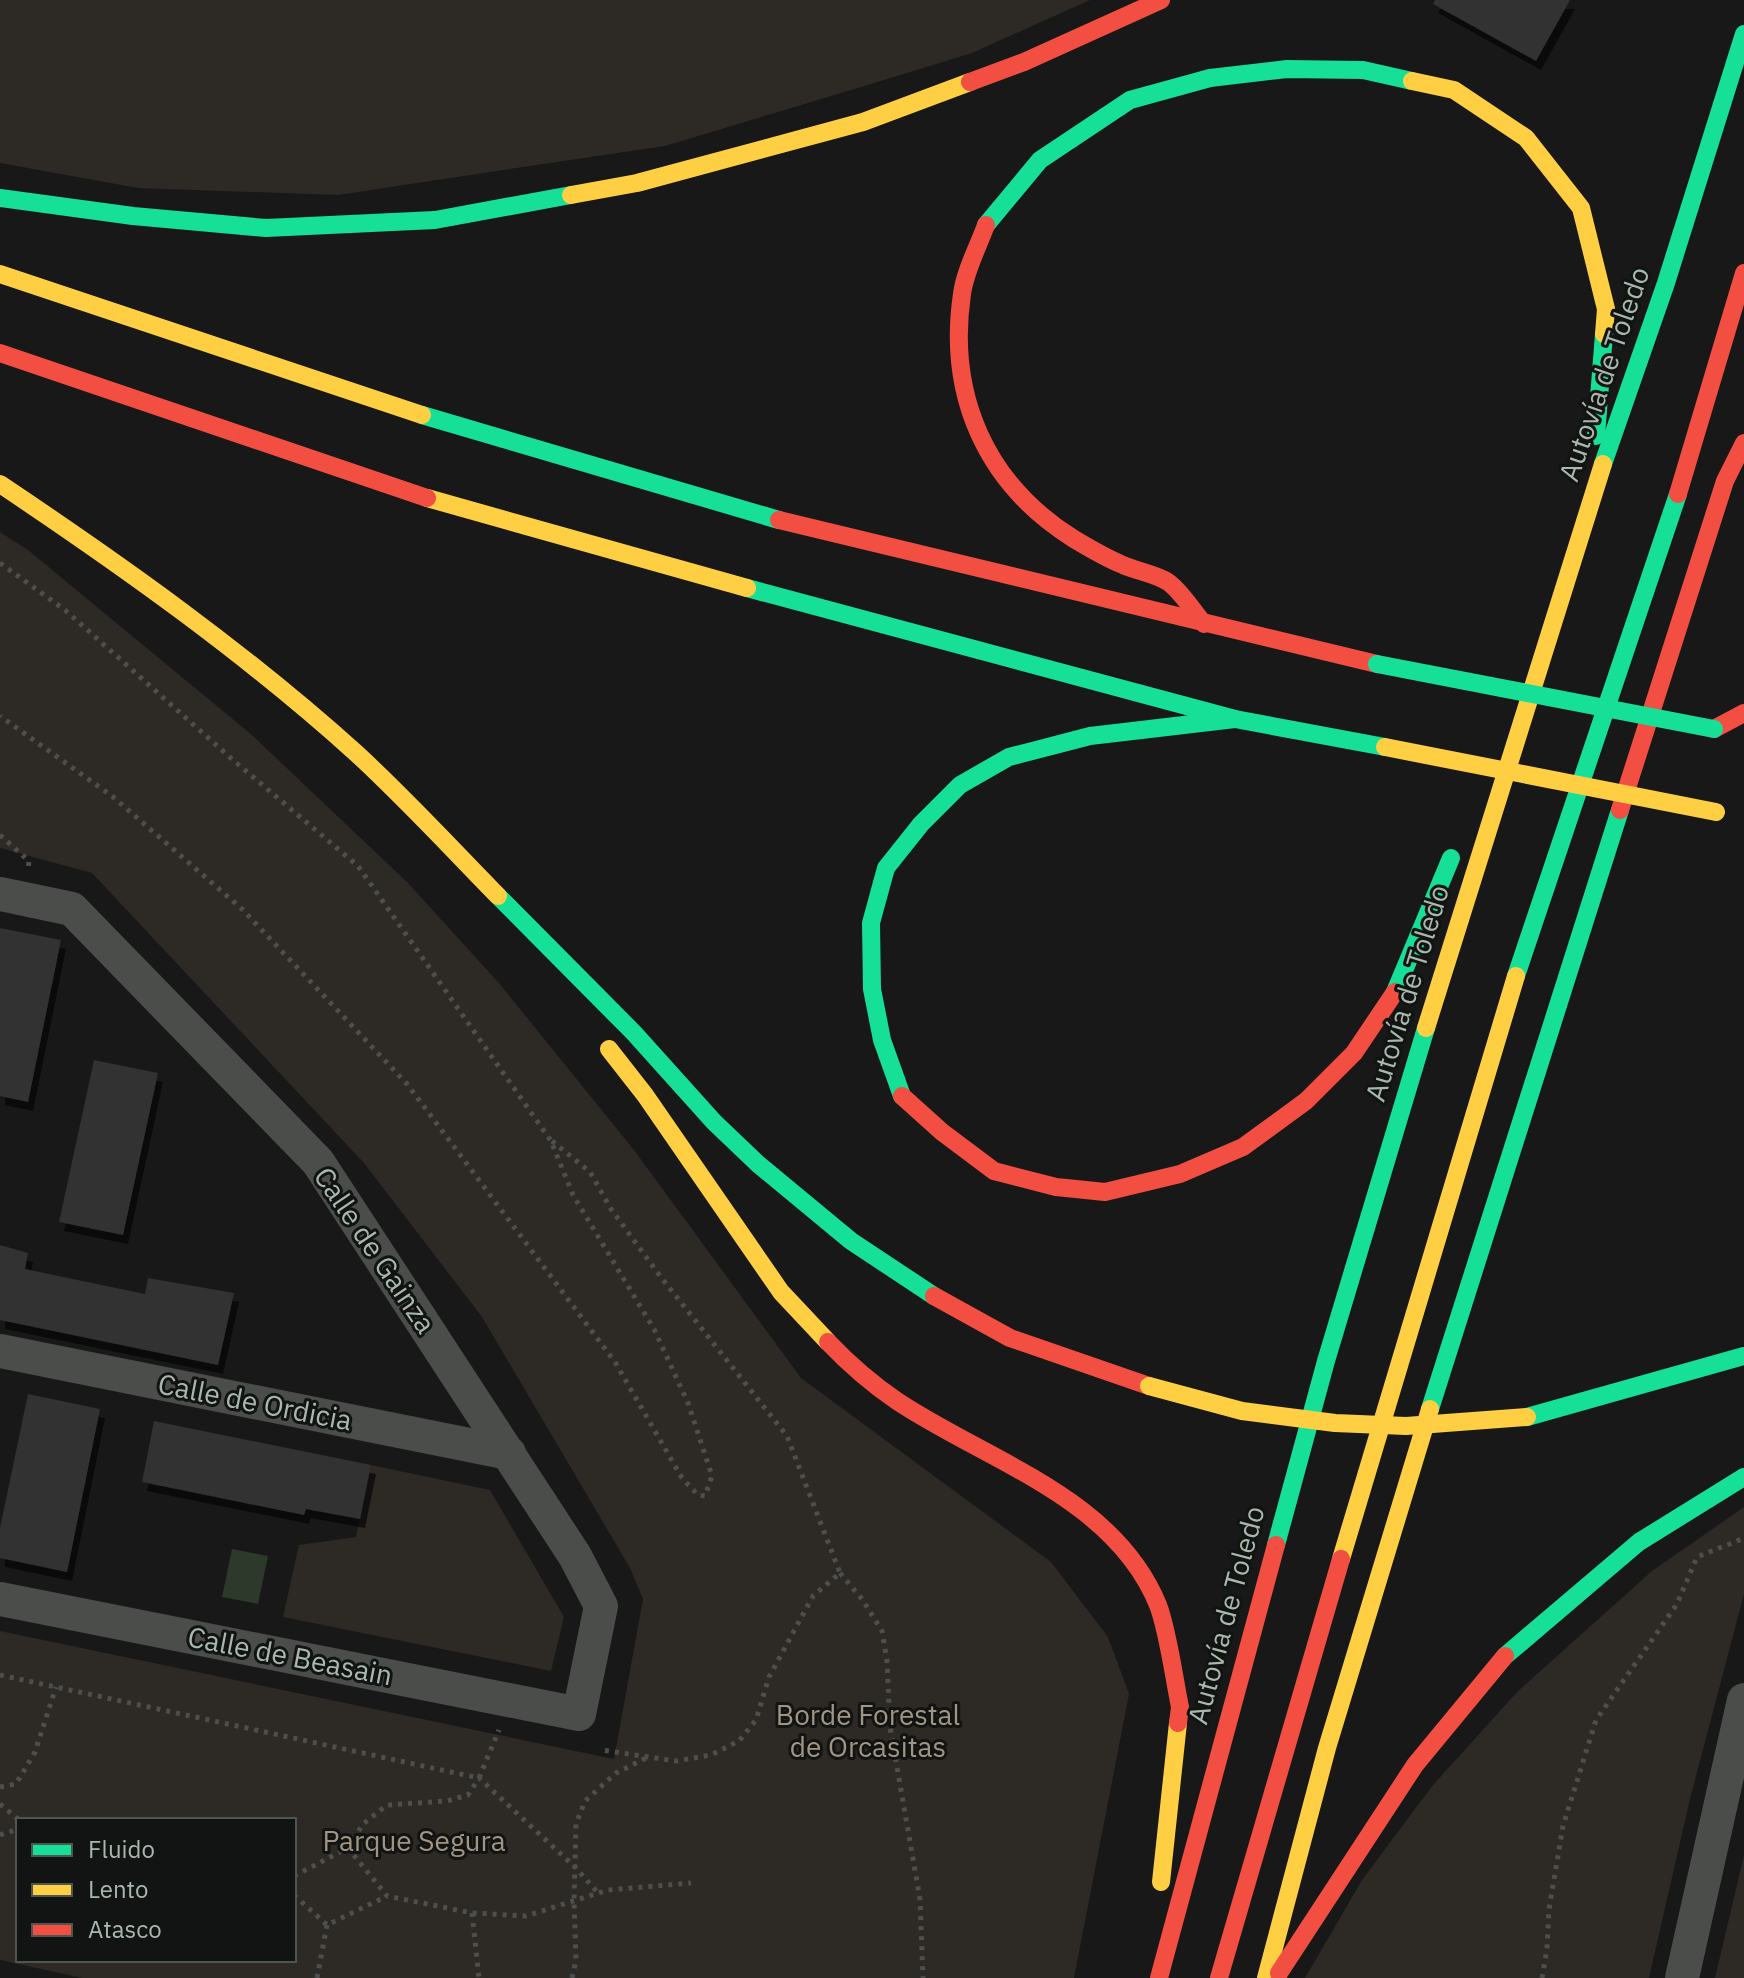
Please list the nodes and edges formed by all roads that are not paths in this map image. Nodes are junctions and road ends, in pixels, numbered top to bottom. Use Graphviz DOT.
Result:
graph roads {
  1 [pos="1161,0"];
  2 [pos="1744,34"];
  3 [pos="0,198"];
  4 [pos="1744,273"];
  5 [pos="0,274"];
  6 [pos="0,353"];
  7 [pos="1744,443"];
  8 [pos="0,484"];
  9 [pos="1592,496"];
  10 [pos="1562,589"];
  11 [pos="1204,624"];
  12 [pos="1744,713"];
  13 [pos="1235,719"];
  14 [pos="1714,729"];
  15 [pos="1744,735"];
  16 [pos="1483,781"];
  17 [pos="1723,813"];
  18 [pos="1459,839"];
  19 [pos="452,849"];
  20 [pos="0,894"];
  21 [pos="549,972"];
  22 [pos="597,1034"];
  23 [pos="0,1351"];
  24 [pos="1744,1356"];
  25 [pos="509,1453"];
  26 [pos="1744,1477"];
  27 [pos="0,1599"];
  28 [pos="1744,1700"];
  29 [pos="579,1714"];
  30 [pos="1150,1978"];
  31 [pos="1159,1978"];
  32 [pos="1219,1978"];
  33 [pos="1266,1978"];
  34 [pos="1276,1978"];
  35 [pos="1682,1978"];
  1 -- 3 [label="highway"];
  2 -- 9 [label="highway, Autovía de Toledo"];
  4 -- 32 [label="highway"];
  5 -- 11 [label="highway"];
  6 -- 13 [label="highway"];
  7 -- 33 [label="highway"];
  8 -- 19 [label="highway"];
  9 -- 10 [label="highway, Autovía de Toledo"];
  9 -- 11 [label="highway"];
  10 -- 16 [label="highway"];
  10 -- 31 [label="highway, Autovía de Toledo"];
  11 -- 14 [label="highway, bridge"];
  12 -- 14 [label="highway"];
  13 -- 17 [label="highway, bridge"];
  13 -- 18 [label="highway"];
  14 -- 15 [label="highway"];
  19 -- 21 [label="highway"];
  19 -- 24 [label="highway, bridge"];
  20 -- 25 [label="street, Calle de Gainza"];
  22 -- 30 [label="highway"];
  23 -- 25 [label="street, Calle de Ordicia"];
  25 -- 29 [label="street, Calle de Gainza"];
  26 -- 34 [label="highway"];
  27 -- 29 [label="street, Calle de Beasain"];
  28 -- 35 [label="street"];
}
